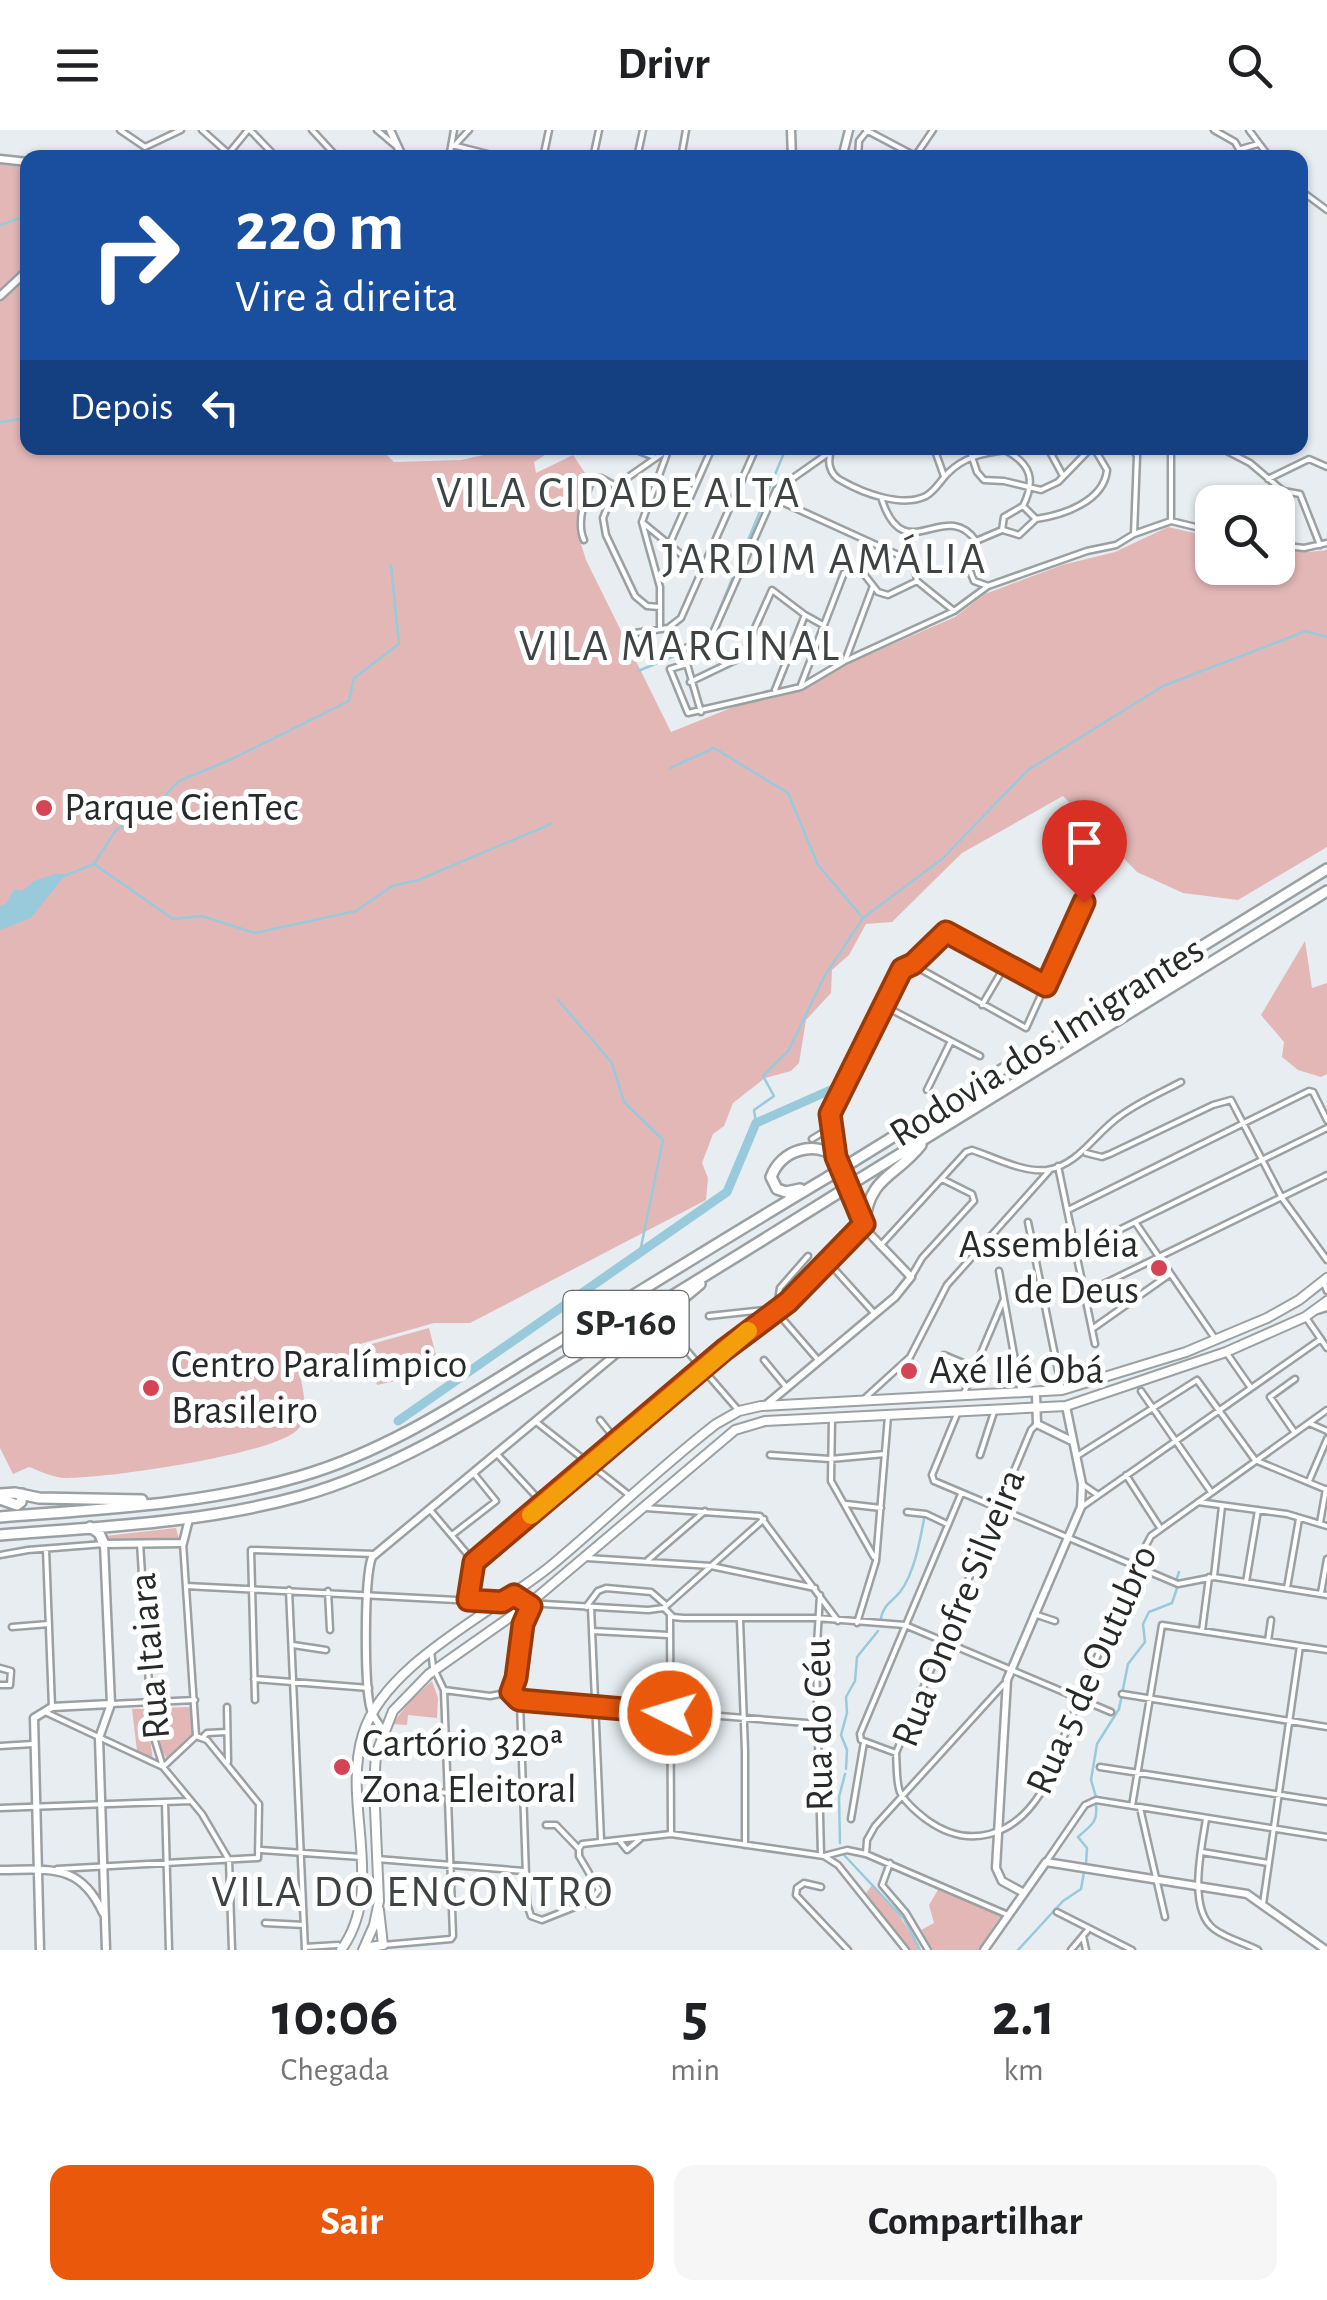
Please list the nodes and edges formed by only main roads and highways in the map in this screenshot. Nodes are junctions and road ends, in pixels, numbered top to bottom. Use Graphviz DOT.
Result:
graph roads {
  1 [pos="1327,869"];
  2 [pos="1327,891"];
  3 [pos="926,1139"];
  4 [pos="836,1157"];
  5 [pos="807,1189"];
  6 [pos="864,1224"];
  7 [pos="728,1262"];
  8 [pos="1326,1283"];
  9 [pos="1327,1305"];
  10 [pos="652,1324"];
  11 [pos="1087,1384"];
  12 [pos="1066,1406"];
  13 [pos="0,1496"];
  14 [pos="180,1501"];
  15 [pos="0,1517"];
  16 [pos="88,1526"];
  17 [pos="0,1534"];
  18 [pos="104,1544"];
  19 [pos="378,1901"];
  20 [pos="341,1948"];
  21 [pos="363,1949"];
  1 -- 5 [label="highway, Rodovia dos Imigrantes / SP-160, bridge"];
  2 -- 3 [label="highway, Rodovia dos Imigrantes / SP-160"];
  3 -- 6 [label="highway"];
  3 -- 7 [label="highway, Rodovia dos Imigrantes / SP-160, bridge"];
  4 -- 5 [label="highway"];
  5 -- 14 [label="highway, Rodovia dos Imigrantes / SP-160"];
  7 -- 10 [label="highway"];
  7 -- 16 [label="highway, Rodovia dos Imigrantes / SP-160"];
  8 -- 11 [label="main road"];
  9 -- 12 [label="main road"];
  11 -- 12 [label="main road"];
  11 -- 20 [label="main road"];
  12 -- 19 [label="main road"];
  13 -- 14 [label="highway"];
  14 -- 15 [label="highway, Rodovia dos Imigrantes / SP-160"];
  16 -- 17 [label="highway, Rodovia dos Imigrantes / SP-160"];
  16 -- 18 [label="highway"];
  19 -- 21 [label="main road"];
  19 -- 21 [label="main road"];
  20 -- 21 [label="main road"];
}
